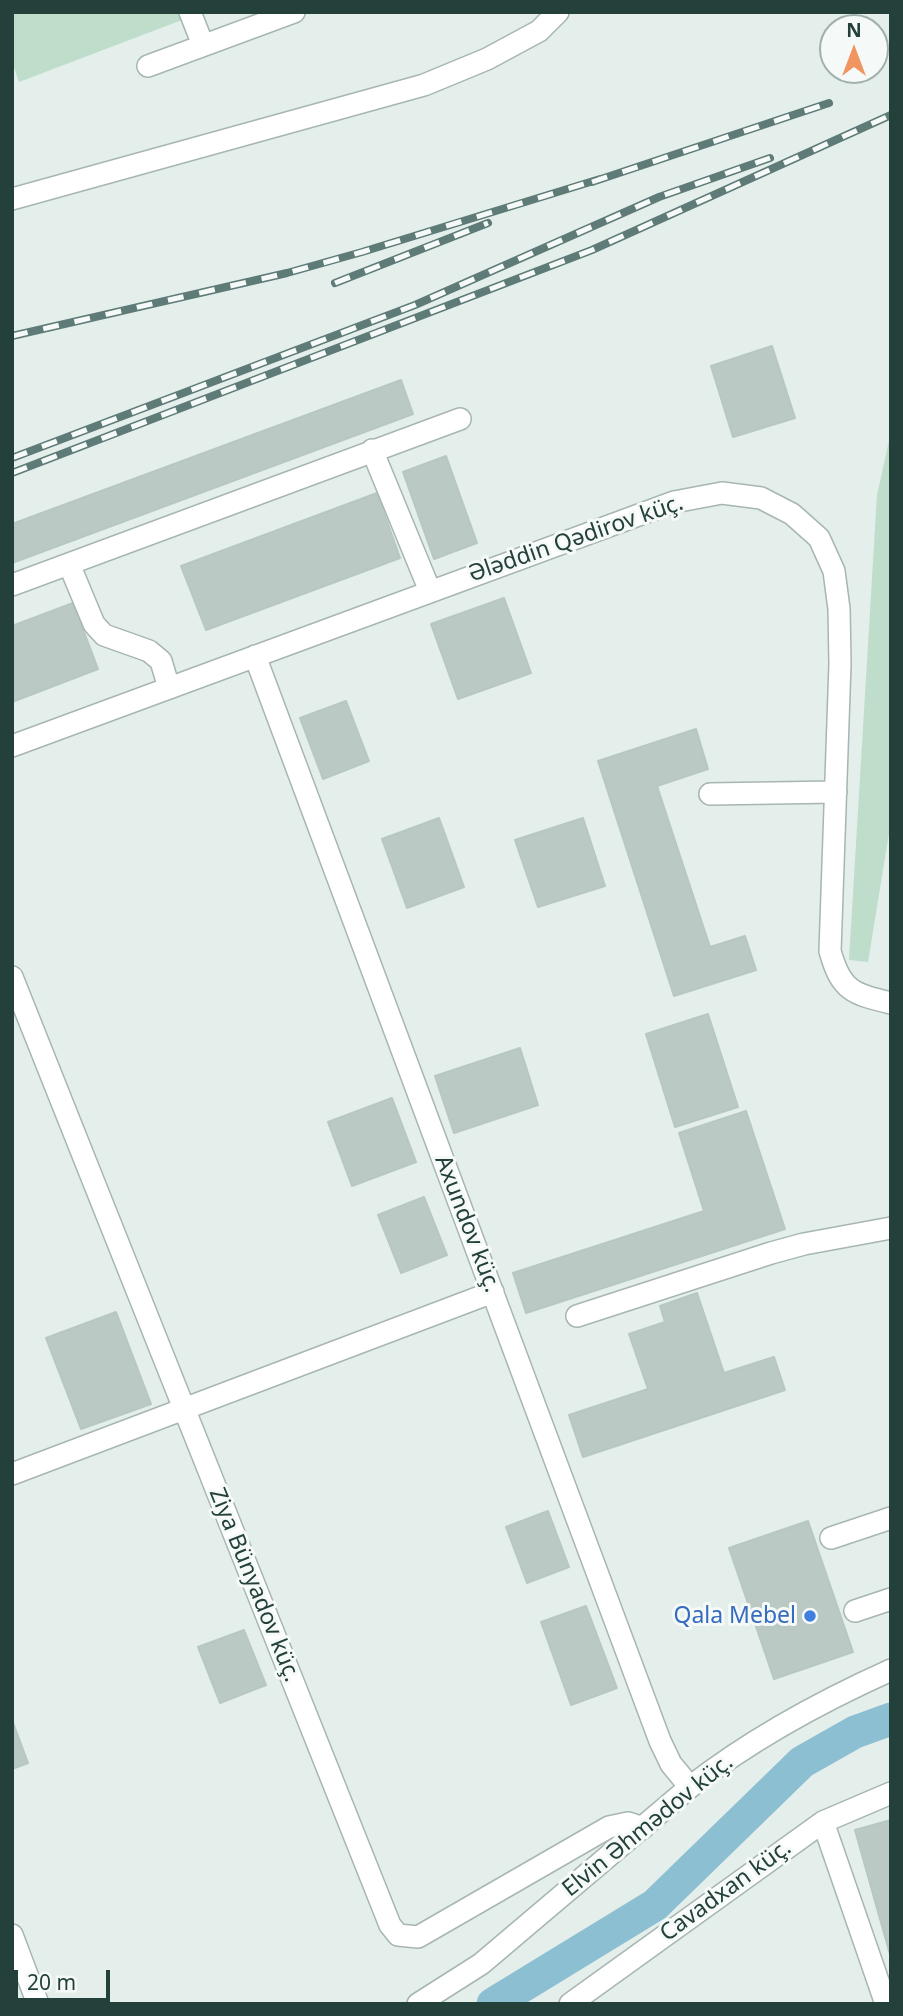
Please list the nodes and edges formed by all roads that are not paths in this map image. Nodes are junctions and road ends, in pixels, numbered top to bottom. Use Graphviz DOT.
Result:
graph roads {
  1 [pos="190,12"];
  2 [pos="294,12"];
  3 [pos="558,12"];
  4 [pos="203,46"];
  5 [pos="148,66"];
  6 [pos="12,199"];
  7 [pos="460,419"];
  8 [pos="372,450"];
  9 [pos="69,564"];
  10 [pos="12,585"];
  11 [pos="430,591"];
  12 [pos="255,656"];
  13 [pos="169,688"];
  14 [pos="12,746"];
  15 [pos="835,792"];
  16 [pos="710,794"];
  17 [pos="12,977"];
  18 [pos="891,1003"];
  19 [pos="891,1228"];
  20 [pos="493,1292"];
  21 [pos="577,1316"];
  22 [pos="184,1409"];
  23 [pos="12,1474"];
  24 [pos="891,1518"];
  25 [pos="831,1538"];
  26 [pos="891,1600"];
  27 [pos="855,1611"];
  28 [pos="891,1670"];
  29 [pos="690,1787"];
  30 [pos="891,1793"];
  31 [pos="823,1822"];
  32 [pos="643,1828"];
  33 [pos="12,1936"];
  34 [pos="38,2004"];
  35 [pos="418,2004"];
  36 [pos="570,2004"];
  37 [pos="886,2004"];
  1 -- 4 [label="street"];
  2 -- 4 [label="street"];
  3 -- 6 [label="street"];
  4 -- 5 [label="street"];
  7 -- 8 [label="street"];
  8 -- 9 [label="street"];
  8 -- 11 [label="street"];
  9 -- 10 [label="street"];
  9 -- 13 [label="street"];
  11 -- 12 [label="street, Ələddin Qədirov küç."];
  11 -- 15 [label="street, Ələddin Qədirov küç."];
  12 -- 13 [label="street, Ələddin Qədirov küç."];
  12 -- 20 [label="street, Axundov küç."];
  13 -- 14 [label="street, Ələddin Qədirov küç."];
  15 -- 16 [label="street"];
  15 -- 18 [label="street, Ələddin Qədirov küç."];
  17 -- 22 [label="street, Ziya Bünyadov küç."];
  19 -- 21 [label="street"];
  20 -- 22 [label="street"];
  20 -- 29 [label="street, Axundov küç."];
  22 -- 23 [label="street"];
  22 -- 32 [label="street, Ziya Bünyadov küç."];
  24 -- 25 [label="street"];
  26 -- 27 [label="street"];
  28 -- 29 [label="street, Elvin Əhmədov küç."];
  29 -- 32 [label="street, Elvin Əhmədov küç."];
  30 -- 31 [label="street, Cavadxan küç."];
  31 -- 36 [label="street, Cavadxan küç."];
  31 -- 37 [label="street"];
  32 -- 35 [label="street, Elvin Əhmədov küç."];
  33 -- 34 [label="street"];
}
